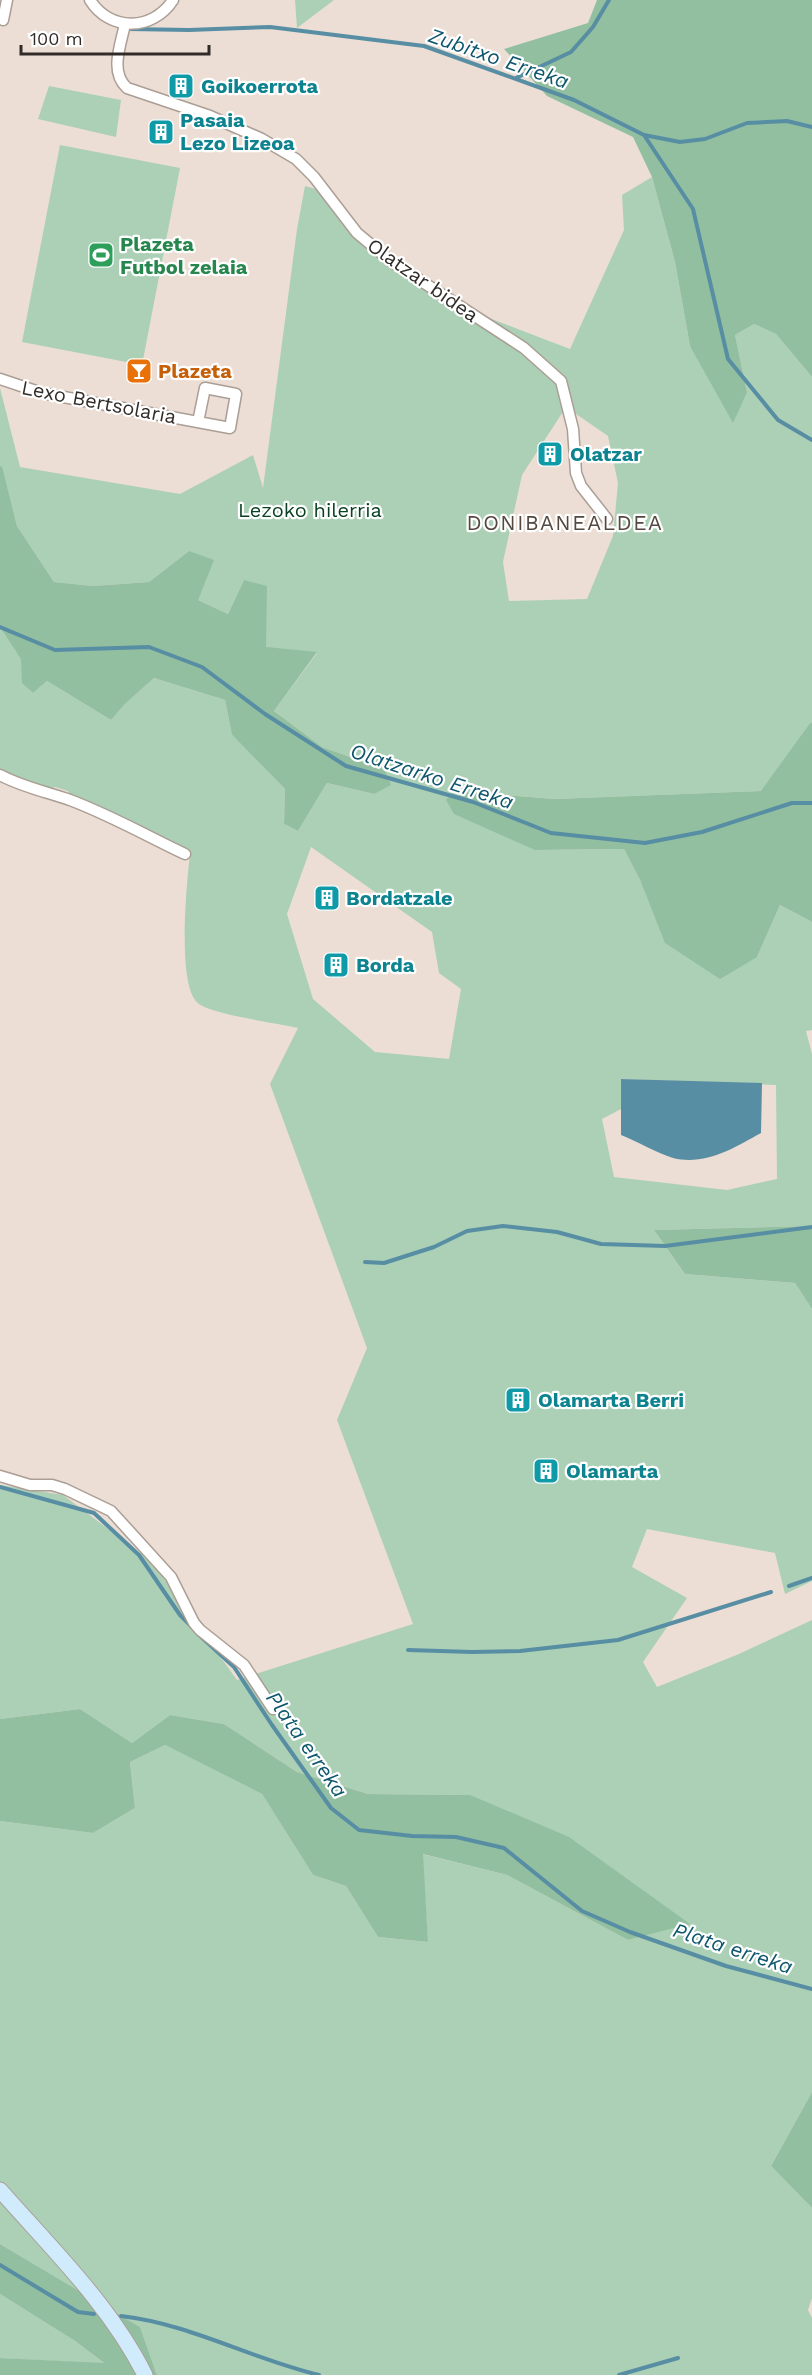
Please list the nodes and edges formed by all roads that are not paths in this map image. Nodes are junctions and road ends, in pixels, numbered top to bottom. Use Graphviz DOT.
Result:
graph roads {
  1 [pos="7,0"];
  2 [pos="90,0"];
  3 [pos="173,0"];
  4 [pos="3,20"];
  5 [pos="125,24"];
  6 [pos="0,379"];
  7 [pos="198,422"];
  8 [pos="608,519"];
  9 [pos="0,775"];
  10 [pos="185,854"];
  11 [pos="0,1476"];
  12 [pos="273,1709"];
  13 [pos="0,2190"];
  14 [pos="146,2375"];
  1 -- 4 [label="street"];
  2 -- 5 [label="street"];
  3 -- 5 [label="street"];
  5 -- 8 [label="street, Olatzar bidea"];
  6 -- 7 [label="street, Lexo Bertsolaria"];
  7 -- 7 [label="street, Lexo Bertsolaria"];
  9 -- 10 [label="street"];
  11 -- 12 [label="street"];
  13 -- 14 [label="main road"];
}
